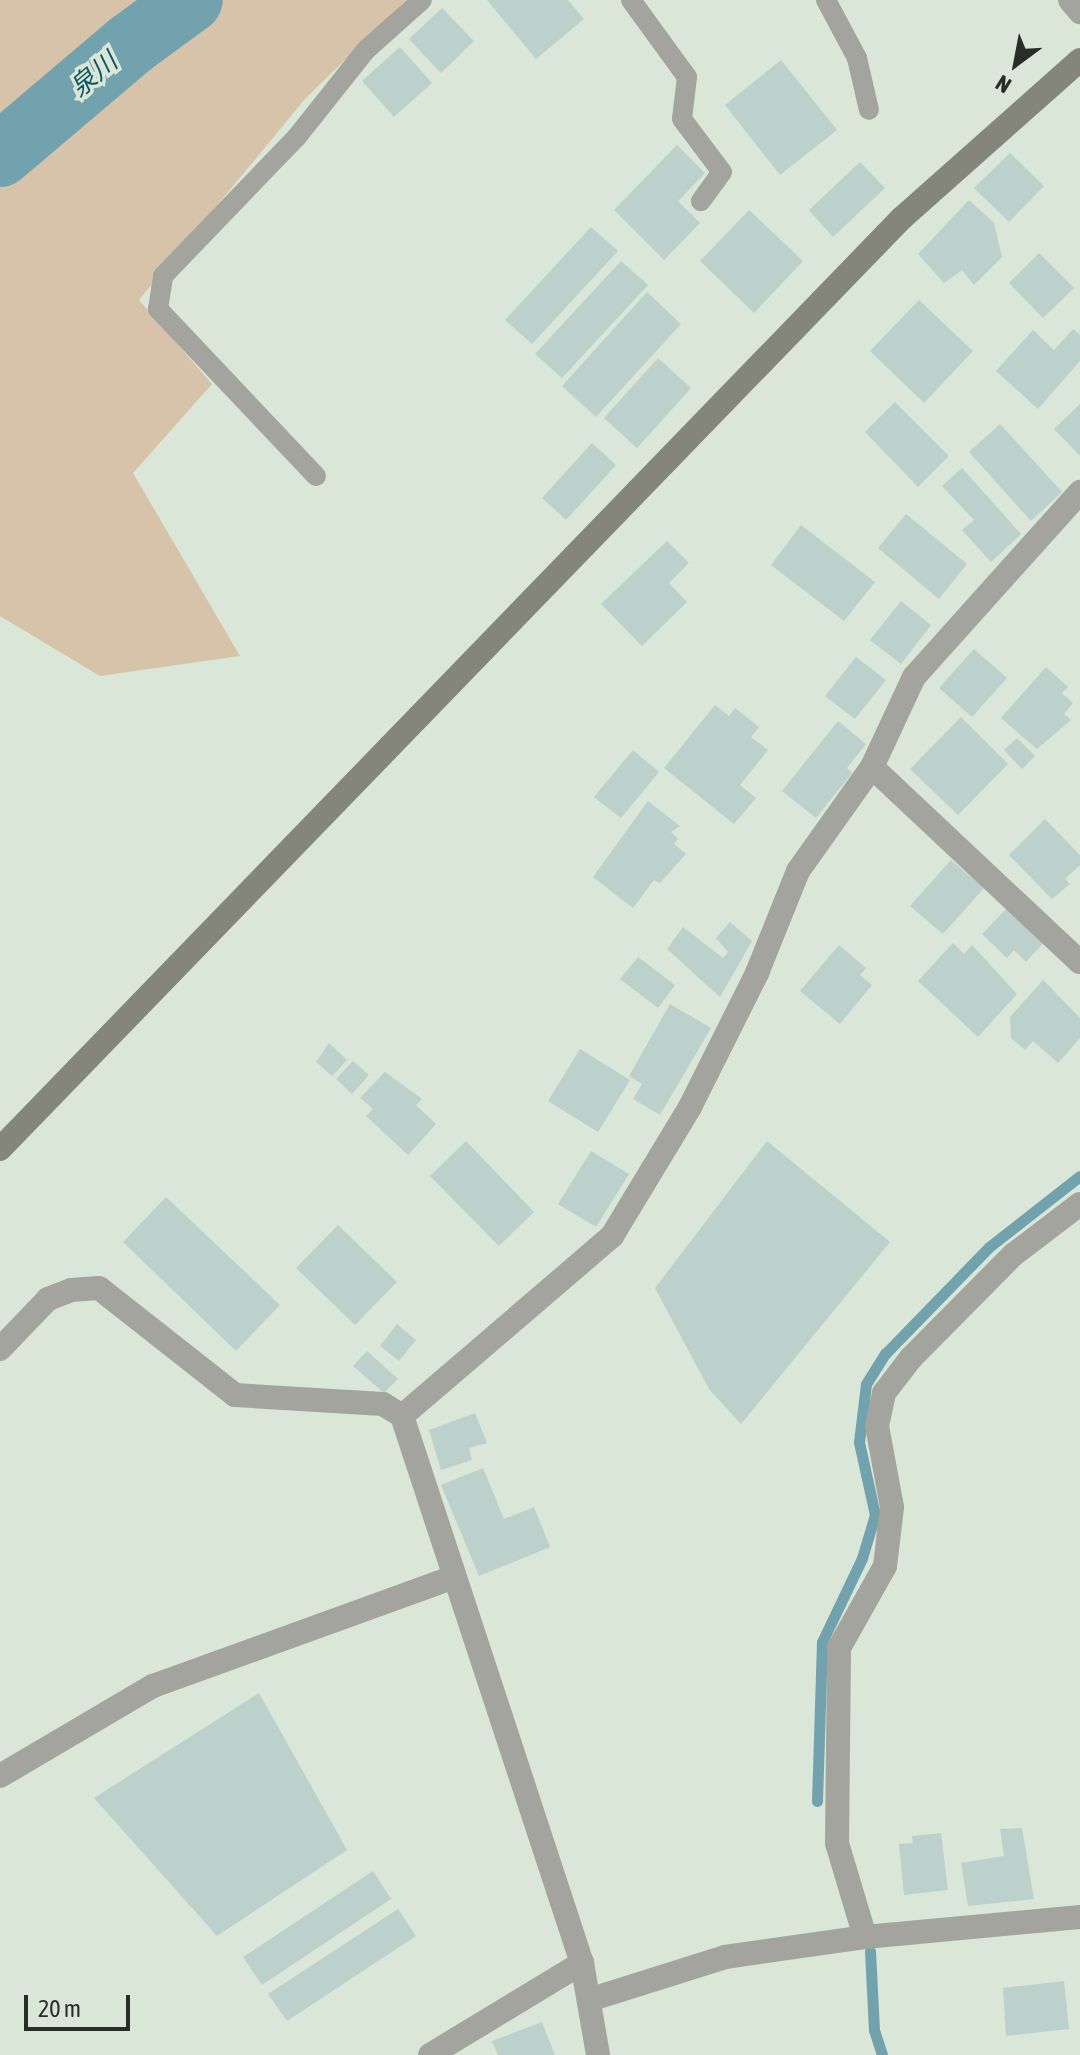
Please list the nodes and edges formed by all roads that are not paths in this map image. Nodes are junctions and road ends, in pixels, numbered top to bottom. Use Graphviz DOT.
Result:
graph roads {
  1 [pos="422,0"];
  2 [pos="631,0"];
  3 [pos="826,0"];
  4 [pos="1070,0"];
  5 [pos="1080,12"];
  6 [pos="1080,60"];
  7 [pos="869,110"];
  8 [pos="701,201"];
  9 [pos="316,476"];
  10 [pos="1080,492"];
  11 [pos="872,767"];
  12 [pos="1080,962"];
  13 [pos="0,1149"];
  14 [pos="1080,1204"];
  15 [pos="0,1349"];
  16 [pos="402,1416"];
  17 [pos="451,1578"];
  18 [pos="0,1776"];
  19 [pos="1080,1917"];
  20 [pos="865,1937"];
  21 [pos="582,1963"];
  22 [pos="592,1999"];
  23 [pos="430,2055"];
  24 [pos="598,2055"];
  1 -- 9 [label="lane"];
  2 -- 8 [label="lane"];
  3 -- 7 [label="lane"];
  4 -- 5 [label="street"];
  6 -- 13 [label="street"];
  10 -- 11 [label="street"];
  11 -- 12 [label="street"];
  11 -- 16 [label="street"];
  14 -- 20 [label="street"];
  15 -- 16 [label="street"];
  16 -- 17 [label="street"];
  17 -- 18 [label="street"];
  17 -- 21 [label="street"];
  19 -- 20 [label="street"];
  20 -- 22 [label="street"];
  21 -- 22 [label="street"];
  21 -- 23 [label="street"];
  22 -- 24 [label="street"];
}
